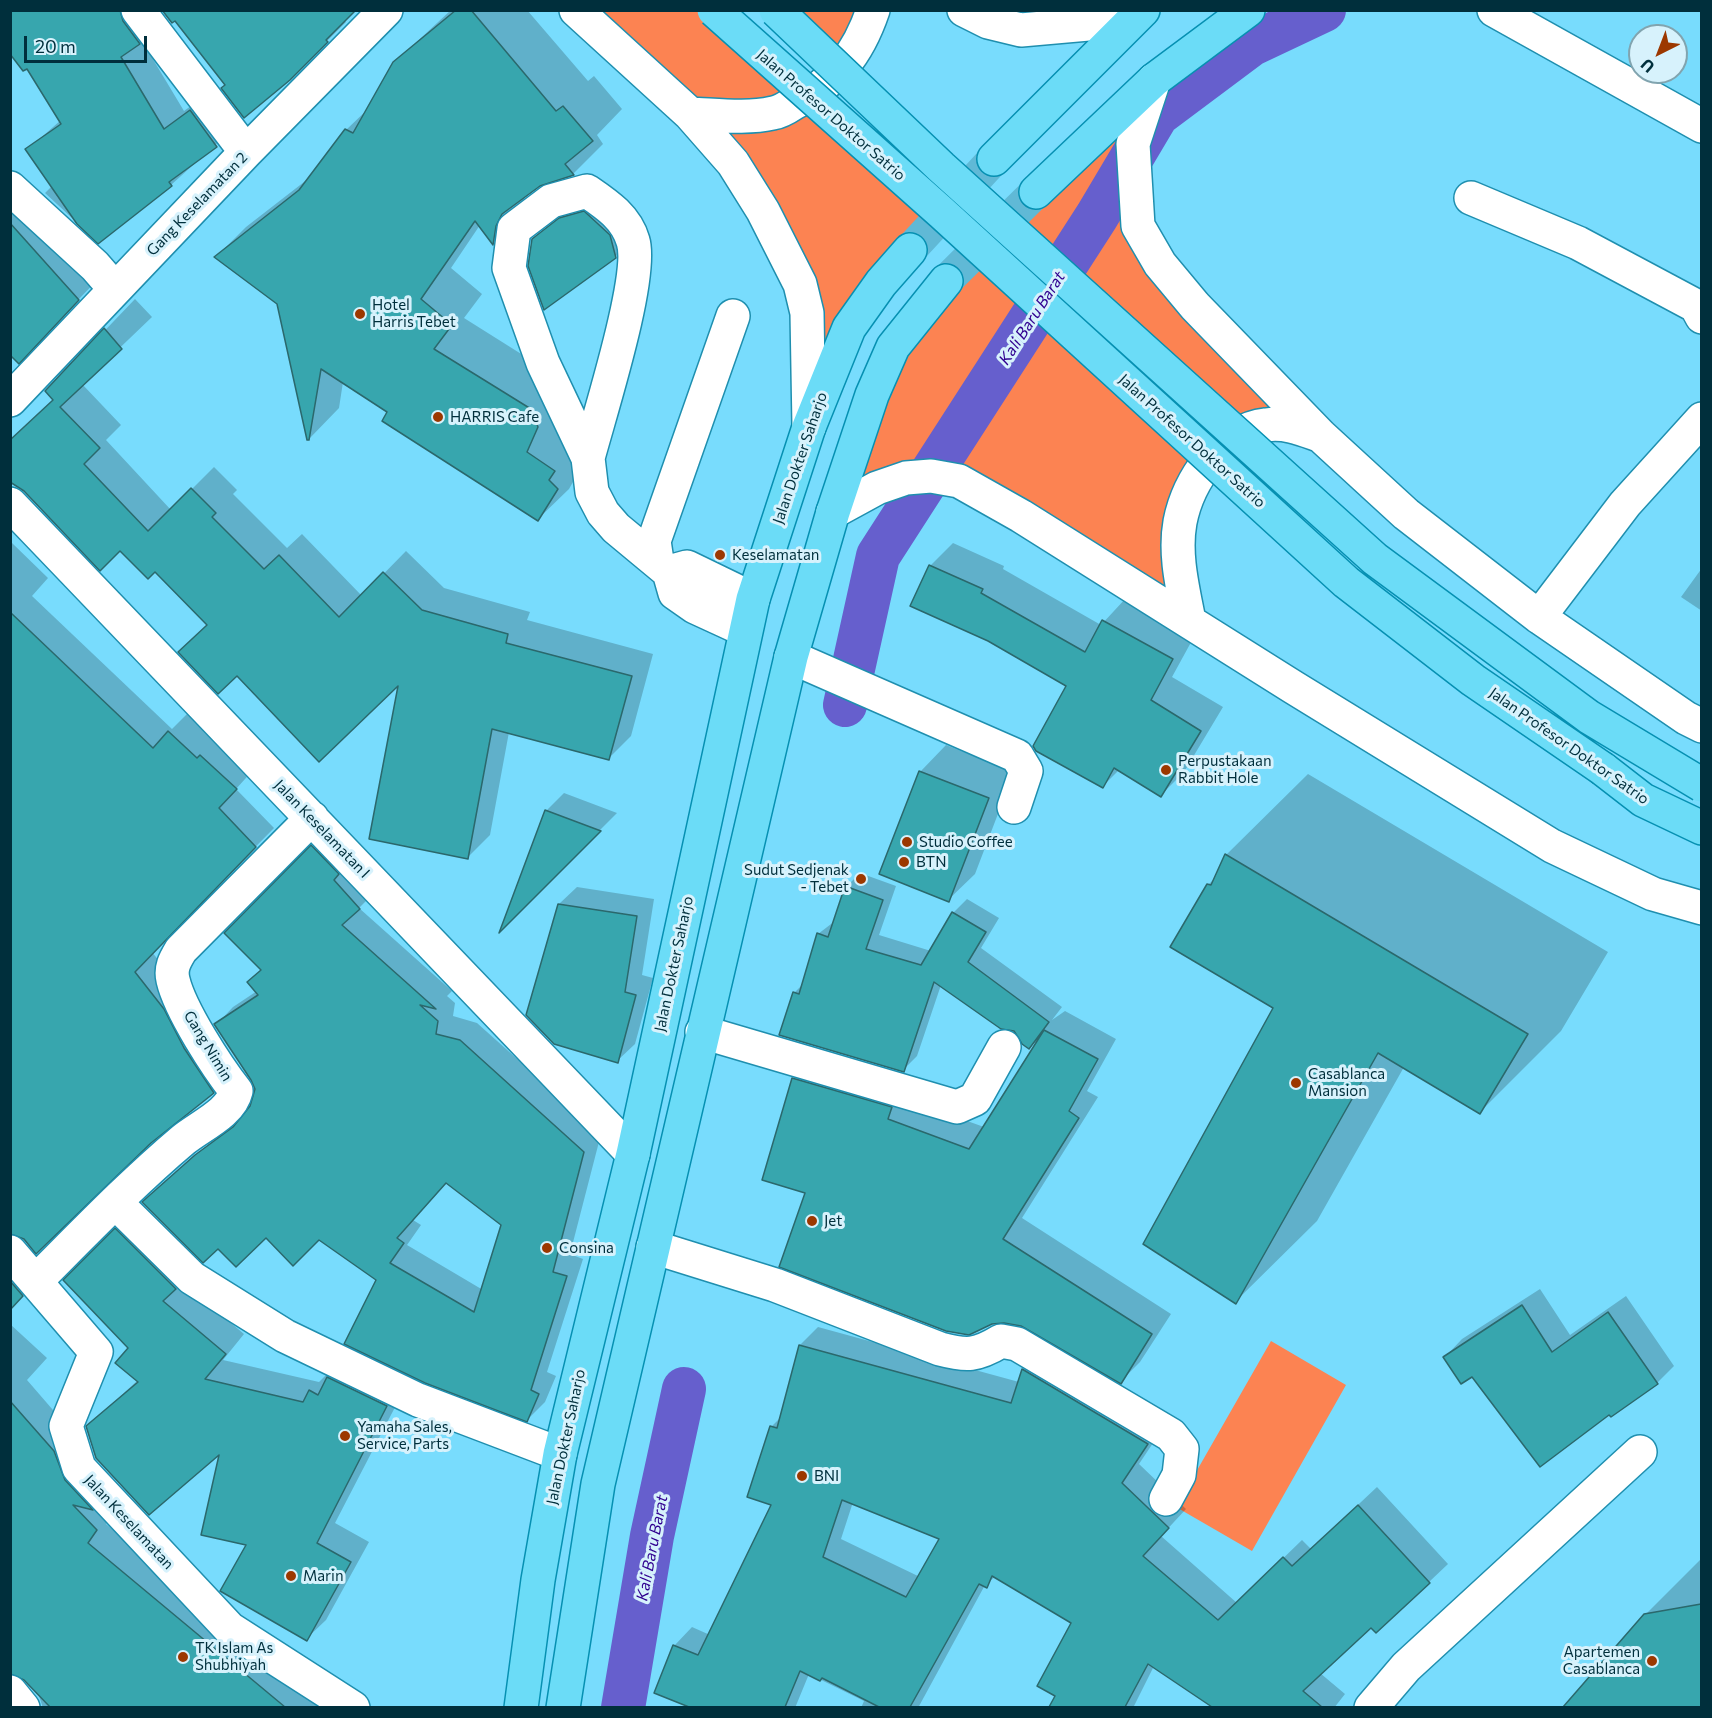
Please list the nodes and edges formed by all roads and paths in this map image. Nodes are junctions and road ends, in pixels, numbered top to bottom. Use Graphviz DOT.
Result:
graph roads {
  1 [pos="138,10"];
  2 [pos="386,10"];
  3 [pos="576,10"];
  4 [pos="714,10"];
  5 [pos="777,10"];
  6 [pos="873,10"];
  7 [pos="964,10"];
  8 [pos="1142,10"];
  9 [pos="1248,10"];
  10 [pos="1494,10"];
  11 [pos="1154,80"];
  12 [pos="690,114"];
  13 [pos="1701,126"];
  14 [pos="246,152"];
  15 [pos="994,159"];
  16 [pos="10,188"];
  17 [pos="1036,192"];
  18 [pos="1472,198"];
  19 [pos="910,250"];
  20 [pos="946,281"];
  21 [pos="115,289"];
  22 [pos="733,316"];
  23 [pos="1701,317"];
  24 [pos="10,400"];
  25 [pos="1701,419"];
  26 [pos="809,427"];
  27 [pos="1321,436"];
  28 [pos="588,458"];
  29 [pos="10,504"];
  30 [pos="833,512"];
  31 [pos="663,567"];
  32 [pos="749,615"];
  33 [pos="1539,617"];
  34 [pos="1189,621"];
  35 [pos="791,657"];
  36 [pos="1701,726"];
  37 [pos="1701,784"];
  38 [pos="1014,807"];
  39 [pos="312,818"];
  40 [pos="1701,828"];
  41 [pos="1701,908"];
  42 [pos="702,1032"];
  43 [pos="1004,1047"];
  44 [pos="633,1154"];
  45 [pos="116,1203"];
  46 [pos="654,1247"];
  47 [pos="10,1252"];
  48 [pos="37,1280"];
  49 [pos="1640,1452"];
  50 [pos="560,1455"];
  51 [pos="1166,1499"];
  52 [pos="10,1692"];
  53 [pos="23,1707"];
  54 [pos="353,1707"];
  55 [pos="521,1707"];
  56 [pos="563,1707"];
  57 [pos="1371,1707"];
  1 -- 14 [label="street"];
  2 -- 14 [label="street, Gang Keselamatan 2"];
  3 -- 12 [label="street"];
  4 -- 40 [label="main road, Jalan Profesor Doktor Satrio, bridge"];
  5 -- 37 [label="main road, bridge"];
  6 -- 12 [label="street"];
  7 -- 8 [label="street"];
  8 -- 15 [label="main road"];
  9 -- 11 [label="main road"];
  10 -- 13 [label="street"];
  11 -- 17 [label="main road"];
  11 -- 27 [label="street"];
  12 -- 26 [label="street"];
  14 -- 21 [label="street, Gang Keselamatan 2"];
  16 -- 21 [label="street"];
  18 -- 23 [label="street"];
  19 -- 26 [label="main road, Jalan Dokter Saharjo"];
  20 -- 30 [label="main road"];
  21 -- 24 [label="street, Gang Keselamatan 2"];
  22 -- 31 [label="street"];
  25 -- 33 [label="street"];
  26 -- 32 [label="main road, Jalan Dokter Saharjo"];
  27 -- 33 [label="street"];
  27 -- 34 [label="street"];
  28 -- 28 [label="street"];
  28 -- 31 [label="street"];
  29 -- 39 [label="street, Jalan Keselamatan I"];
  30 -- 34 [label="street"];
  30 -- 35 [label="main road"];
  31 -- 32 [label="street"];
  32 -- 44 [label="main road, Jalan Dokter Saharjo"];
  33 -- 36 [label="street"];
  34 -- 41 [label="street"];
  35 -- 38 [label="street"];
  35 -- 42 [label="main road"];
  39 -- 44 [label="street, Jalan Keselamatan I"];
  39 -- 45 [label="street, Gang Nimin"];
  42 -- 43 [label="street"];
  42 -- 46 [label="main road"];
  44 -- 50 [label="main road, Jalan Dokter Saharjo"];
  45 -- 48 [label="street, Gang Nimin"];
  45 -- 50 [label="street"];
  46 -- 51 [label="street"];
  46 -- 56 [label="main road"];
  47 -- 48 [label="street, Jalan Keselamatan"];
  48 -- 54 [label="street, Jalan Keselamatan"];
  49 -- 57 [label="street"];
  50 -- 55 [label="main road, Jalan Dokter Saharjo"];
  52 -- 53 [label="street"];
}
